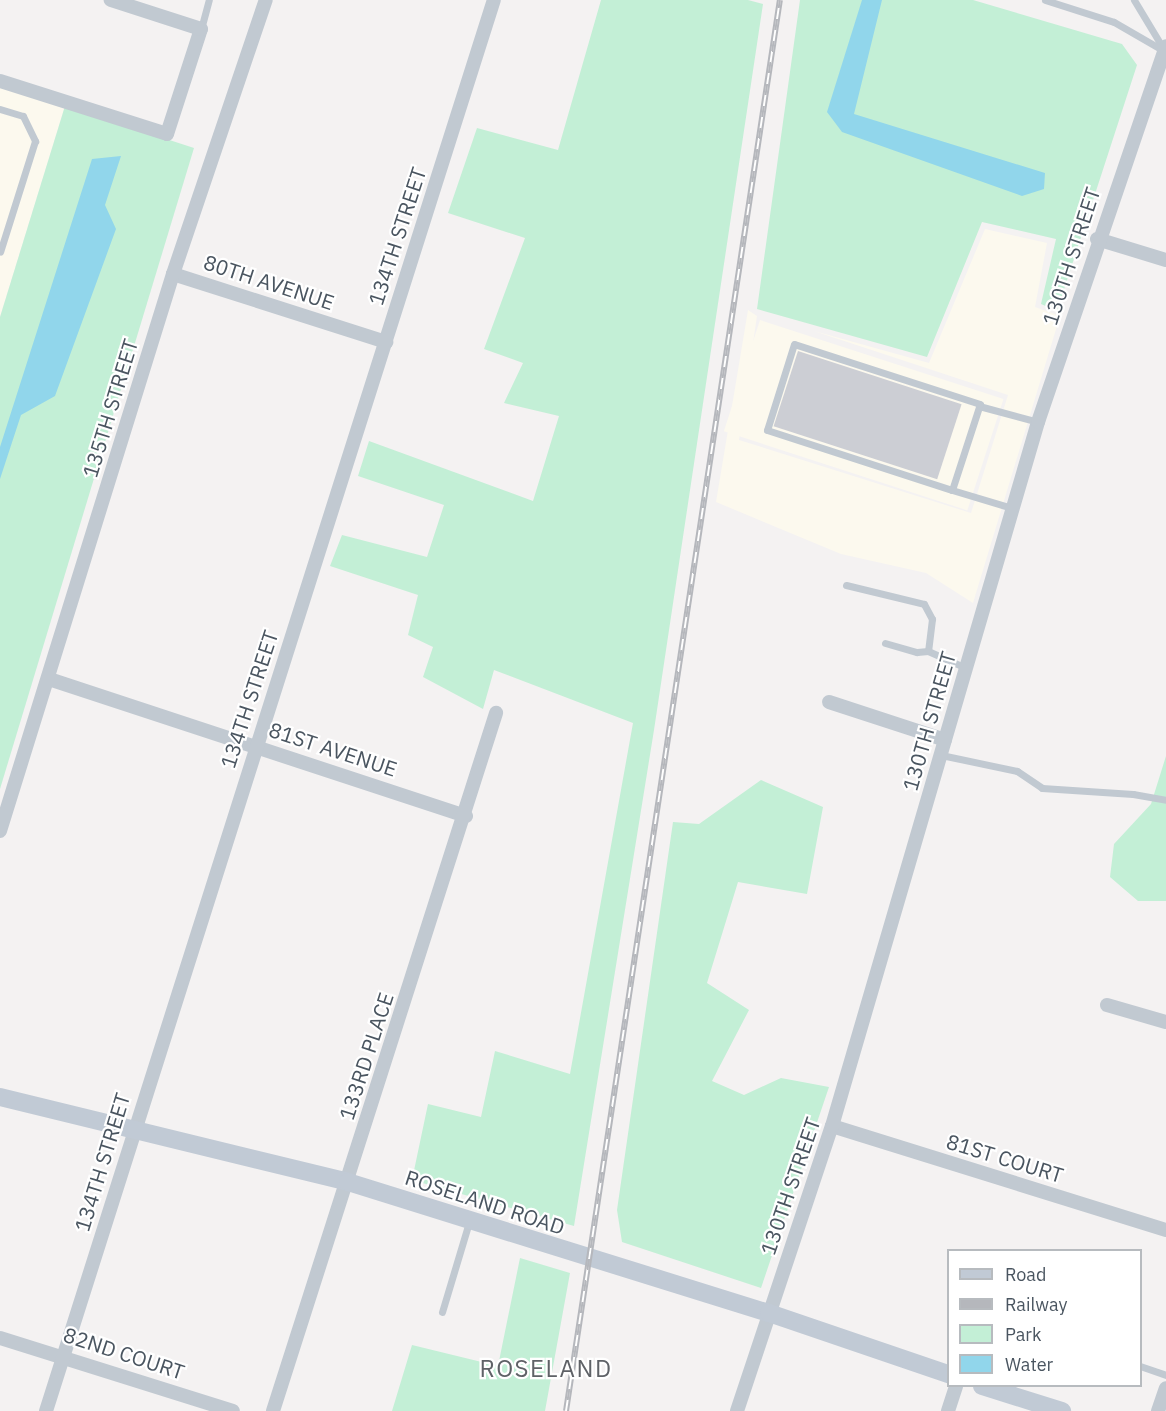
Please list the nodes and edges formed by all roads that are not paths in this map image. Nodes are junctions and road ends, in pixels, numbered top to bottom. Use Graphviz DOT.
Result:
graph roads {
  1 [pos="111,0"];
  2 [pos="209,0"];
  3 [pos="266,0"];
  4 [pos="494,0"];
  5 [pos="1045,0"];
  6 [pos="1134,0"];
  7 [pos="201,29"];
  8 [pos="1165,48"];
  9 [pos="0,81"];
  10 [pos="0,109"];
  11 [pos="1097,239"];
  12 [pos="0,252"];
  13 [pos="1166,260"];
  14 [pos="173,274"];
  15 [pos="386,342"];
  16 [pos="979,406"];
  17 [pos="1038,422"];
  18 [pos="952,490"];
  19 [pos="1013,508"];
  20 [pos="846,585"];
  21 [pos="885,643"];
  22 [pos="928,651"];
  23 [pos="966,668"];
  24 [pos="49,679"];
  25 [pos="830,702"];
  26 [pos="496,713"];
  27 [pos="945,740"];
  28 [pos="256,746"];
  29 [pos="941,755"];
  30 [pos="1166,800"];
  31 [pos="466,816"];
  32 [pos="0,831"];
  33 [pos="1107,1005"];
  34 [pos="1166,1022"];
  35 [pos="0,1097"];
  36 [pos="832,1126"];
  37 [pos="134,1131"];
  38 [pos="348,1182"];
  39 [pos="470,1220"];
  40 [pos="1166,1230"];
  41 [pos="442,1312"];
  42 [pos="769,1313"];
  43 [pos="0,1338"];
  44 [pos="64,1355"];
  45 [pos="1142,1367"];
  46 [pos="947,1374"];
  47 [pos="1166,1375"];
  48 [pos="956,1387"];
  49 [pos="985,1387"];
  50 [pos="1166,1388"];
  51 [pos="46,1411"];
  52 [pos="233,1411"];
  53 [pos="273,1411"];
  54 [pos="737,1411"];
  55 [pos="948,1411"];
  56 [pos="1062,1411"];
  57 [pos="1158,1411"];
  1 -- 7 [label="street"];
  2 -- 7 [label="lane"];
  3 -- 14 [label="street, 135TH STREET"];
  4 -- 15 [label="street, 134TH STREET"];
  5 -- 8 [label="lane"];
  6 -- 8 [label="lane"];
  7 -- 9 [label="street"];
  8 -- 11 [label="street, 130TH STREET"];
  10 -- 12 [label="lane"];
  11 -- 13 [label="street"];
  11 -- 17 [label="street, 130TH STREET"];
  14 -- 15 [label="street, 80TH AVENUE"];
  14 -- 24 [label="street, 135TH STREET"];
  15 -- 28 [label="street, 134TH STREET"];
  16 -- 17 [label="lane"];
  16 -- 18 [label="lane"];
  16 -- 18 [label="lane"];
  17 -- 19 [label="street, 130TH STREET"];
  18 -- 19 [label="lane"];
  19 -- 23 [label="street, 130TH STREET"];
  20 -- 22 [label="lane"];
  21 -- 22 [label="lane"];
  22 -- 23 [label="lane"];
  23 -- 27 [label="street, 130TH STREET"];
  24 -- 28 [label="street, 81ST AVENUE"];
  24 -- 32 [label="street, 135TH STREET"];
  25 -- 27 [label="street"];
  26 -- 31 [label="street, 133RD PLACE"];
  27 -- 29 [label="street, 130TH STREET"];
  28 -- 31 [label="street, 81ST AVENUE"];
  28 -- 37 [label="street, 134TH STREET"];
  29 -- 30 [label="lane"];
  29 -- 36 [label="street, 130TH STREET"];
  31 -- 38 [label="street, 133RD PLACE"];
  33 -- 34 [label="street"];
  35 -- 37 [label="main road, ROSELAND ROAD"];
  36 -- 40 [label="street, 81ST COURT"];
  36 -- 42 [label="street, 130TH STREET"];
  37 -- 38 [label="main road, ROSELAND ROAD"];
  37 -- 44 [label="street, 134TH STREET"];
  38 -- 39 [label="main road, ROSELAND ROAD"];
  38 -- 53 [label="street, 133RD PLACE"];
  39 -- 41 [label="lane"];
  39 -- 42 [label="main road, ROSELAND ROAD"];
  42 -- 46 [label="main road, ROSELAND ROAD"];
  42 -- 54 [label="street, 130TH STREET"];
  43 -- 44 [label="street, 82ND COURT"];
  44 -- 51 [label="street, 134TH STREET"];
  44 -- 52 [label="street, 82ND COURT"];
  45 -- 47 [label="lane"];
  48 -- 55 [label="street"];
  49 -- 56 [label="main road"];
  50 -- 57 [label="street"];
}
